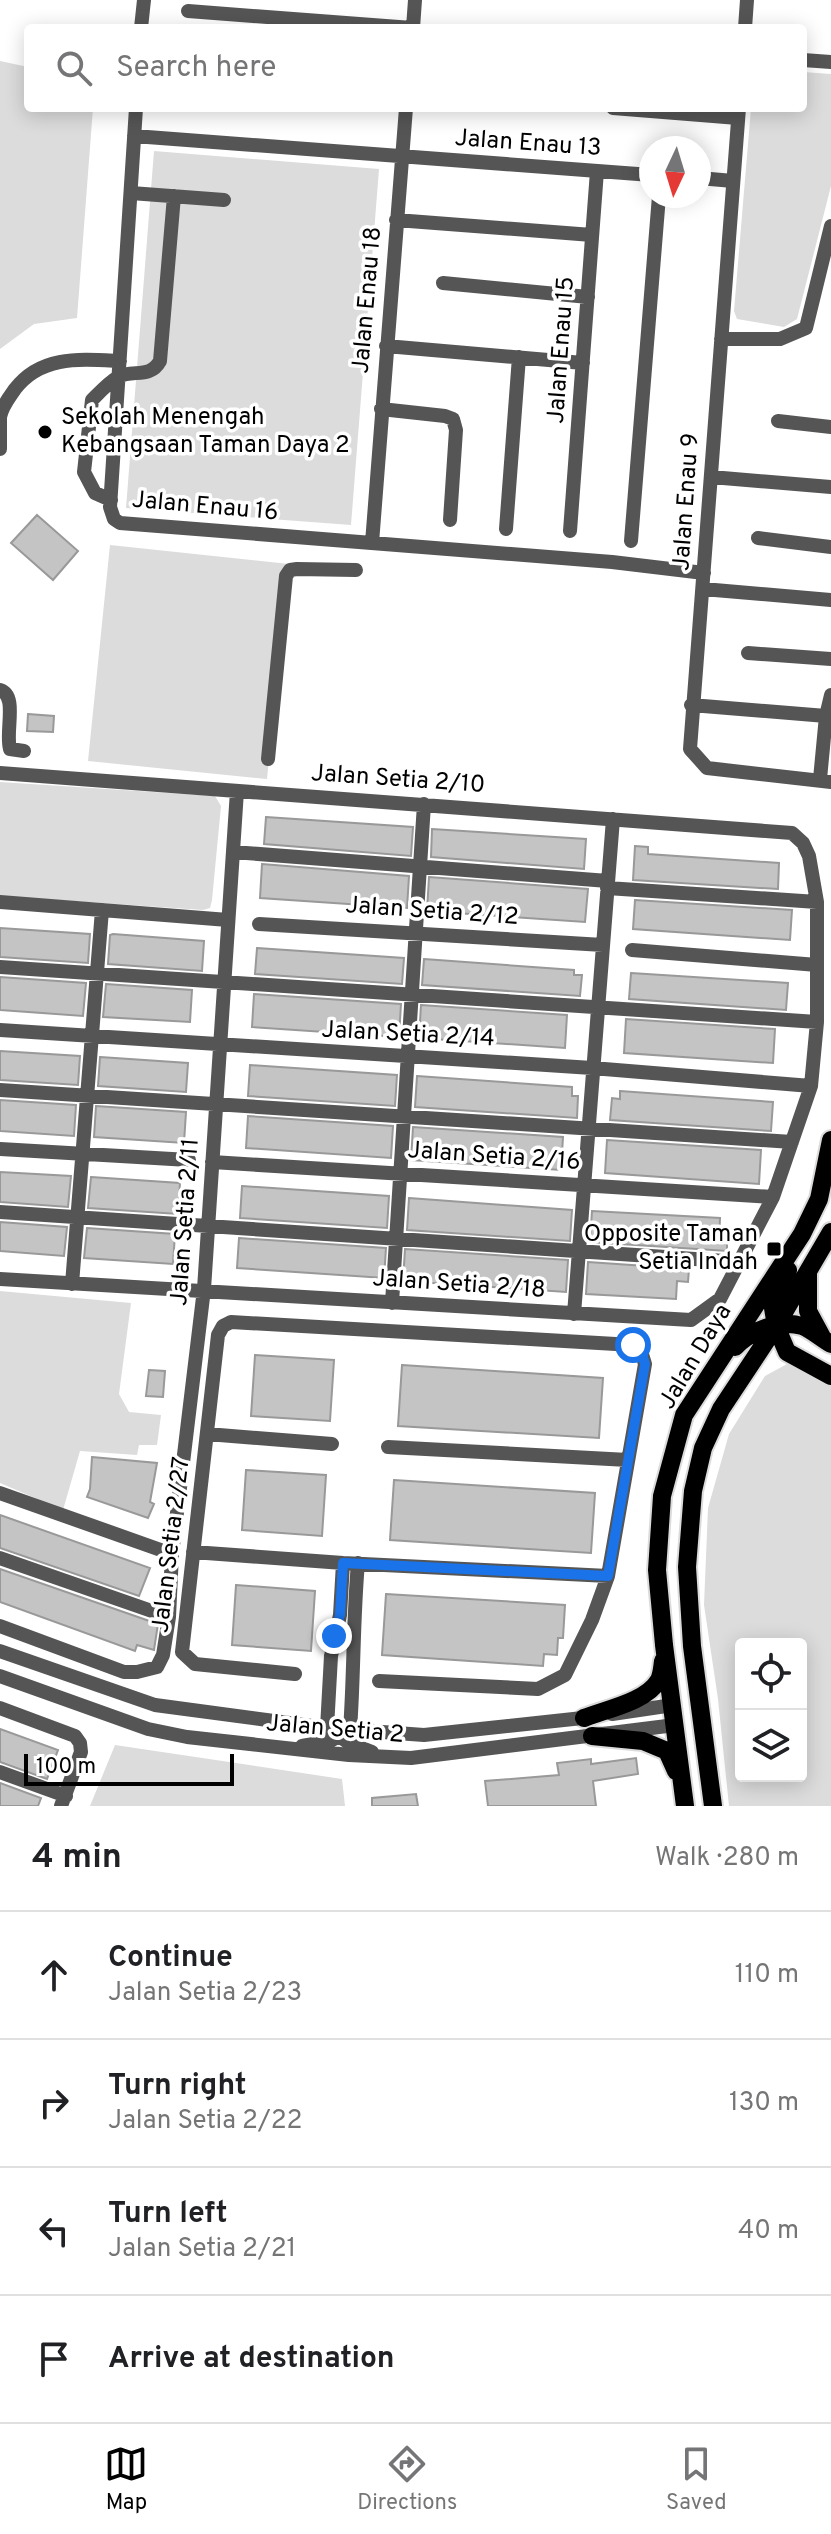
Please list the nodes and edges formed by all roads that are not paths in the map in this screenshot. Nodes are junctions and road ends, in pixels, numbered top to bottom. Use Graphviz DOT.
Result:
graph roads {
  1 [pos="144,0"];
  2 [pos="415,0"];
  3 [pos="747,0"];
  4 [pos="188,11"];
  5 [pos="141,24"];
  6 [pos="360,24"];
  7 [pos="413,24"];
  8 [pos="745,24"];
  9 [pos="807,60"];
  10 [pos="831,62"];
  11 [pos="136,112"];
  12 [pos="406,112"];
  13 [pos="714,112"];
  14 [pos="739,113"];
  15 [pos="134,136"];
  16 [pos="401,157"];
  17 [pos="597,171"];
  18 [pos="639,174"];
  19 [pos="711,179"];
  20 [pos="733,181"];
  21 [pos="131,193"];
  22 [pos="174,196"];
  23 [pos="224,200"];
  24 [pos="658,208"];
  25 [pos="396,220"];
  26 [pos="831,226"];
  27 [pos="592,235"];
  28 [pos="443,283"];
  29 [pos="588,297"];
  30 [pos="721,339"];
  31 [pos="386,346"];
  32 [pos="519,357"];
  33 [pos="583,363"];
  34 [pos="119,369"];
  35 [pos="381,409"];
  36 [pos="0,418"];
  37 [pos="778,421"];
  38 [pos="831,427"];
  39 [pos="0,449"];
  40 [pos="711,477"];
  41 [pos="831,487"];
  42 [pos="111,500"];
  43 [pos="450,520"];
  44 [pos="506,529"];
  45 [pos="570,531"];
  46 [pos="758,538"];
  47 [pos="631,541"];
  48 [pos="372,543"];
  49 [pos="831,547"];
  50 [pos="356,570"];
  51 [pos="704,573"];
  52 [pos="703,589"];
  53 [pos="831,600"];
  54 [pos="748,653"];
  55 [pos="831,659"];
  56 [pos="0,690"];
  57 [pos="831,695"];
  58 [pos="691,705"];
  59 [pos="826,716"];
  60 [pos="24,751"];
  61 [pos="268,759"];
  62 [pos="0,773"];
  63 [pos="826,780"];
  64 [pos="237,791"];
  65 [pos="424,804"];
  66 [pos="613,819"];
  67 [pos="233,852"];
  68 [pos="809,856"];
  69 [pos="420,865"];
  70 [pos="608,884"];
  71 [pos="0,902"];
  72 [pos="817,902"];
  73 [pos="102,910"];
  74 [pos="228,920"];
  75 [pos="259,924"];
  76 [pos="416,933"];
  77 [pos="603,945"];
  78 [pos="632,950"];
  79 [pos="817,965"];
  80 [pos="0,967"];
  81 [pos="97,973"];
  82 [pos="224,982"];
  83 [pos="412,995"];
  84 [pos="597,1008"];
  85 [pos="817,1022"];
  86 [pos="0,1030"];
  87 [pos="92,1037"];
  88 [pos="220,1046"];
  89 [pos="408,1057"];
  90 [pos="592,1068"];
  91 [pos="811,1086"];
  92 [pos="0,1090"];
  93 [pos="87,1096"];
  94 [pos="216,1104"];
  95 [pos="404,1116"];
  96 [pos="588,1129"];
  97 [pos="831,1140"];
  98 [pos="792,1142"];
  99 [pos="0,1149"];
  100 [pos="83,1154"];
  101 [pos="189,1160"];
  102 [pos="212,1162"];
  103 [pos="400,1173"];
  104 [pos="585,1185"];
  105 [pos="773,1197"];
  106 [pos="0,1212"];
  107 [pos="77,1217"];
  108 [pos="208,1226"];
  109 [pos="831,1232"];
  110 [pos="802,1234"];
  111 [pos="396,1238"];
  112 [pos="579,1251"];
  113 [pos="739,1262"];
  114 [pos="808,1272"];
  115 [pos="0,1279"];
  116 [pos="72,1284"];
  117 [pos="204,1289"];
  118 [pos="392,1303"];
  119 [pos="574,1314"];
  120 [pos="776,1326"];
  121 [pos="827,1342"];
  122 [pos="809,1364"];
  123 [pos="711,1372"];
  124 [pos="831,1376"];
  125 [pos="737,1385"];
  126 [pos="207,1434"];
  127 [pos="332,1444"];
  128 [pos="388,1447"];
  129 [pos="628,1460"];
  130 [pos="0,1493"];
  131 [pos="193,1552"];
  132 [pos="172,1554"];
  133 [pos="0,1558"];
  134 [pos="351,1563"];
  135 [pos="608,1576"];
  136 [pos="169,1617"];
  137 [pos="0,1626"];
  138 [pos="664,1645"];
  139 [pos="692,1646"];
  140 [pos="0,1651"];
  141 [pos="295,1674"];
  142 [pos="330,1674"];
  143 [pos="0,1676"];
  144 [pos="354,1677"];
  145 [pos="379,1681"];
  146 [pos="0,1708"];
  147 [pos="678,1716"];
  148 [pos="584,1718"];
  149 [pos="339,1732"];
  150 [pos="592,1736"];
  151 [pos="281,1749"];
  152 [pos="391,1758"];
  153 [pos="708,1764"];
  154 [pos="0,1772"];
  155 [pos="64,1801"];
  156 [pos="685,1801"];
  157 [pos="713,1806"];
  1 -- 5 [label="street"];
  2 -- 7 [label="street"];
  3 -- 8 [label="street"];
  4 -- 6 [label="street"];
  9 -- 10 [label="street"];
  11 -- 15 [label="street, Jalan Enau 16"];
  12 -- 16 [label="street, Jalan Enau 18"];
  13 -- 14 [label="street"];
  14 -- 20 [label="street, Jalan Enau 9"];
  15 -- 16 [label="street, Jalan Enau 13"];
  15 -- 21 [label="street, Jalan Enau 16"];
  16 -- 17 [label="street, Jalan Enau 13"];
  16 -- 25 [label="street, Jalan Enau 18"];
  17 -- 18 [label="street, Jalan Enau 13"];
  17 -- 27 [label="street, Jalan Enau 15"];
  19 -- 20 [label="street"];
  20 -- 30 [label="street, Jalan Enau 9"];
  21 -- 22 [label="street"];
  21 -- 34 [label="street, Jalan Enau 16"];
  22 -- 23 [label="street"];
  22 -- 34 [label="street"];
  24 -- 47 [label="street"];
  25 -- 27 [label="street"];
  25 -- 31 [label="street, Jalan Enau 18"];
  26 -- 30 [label="street"];
  27 -- 29 [label="street, Jalan Enau 15"];
  28 -- 29 [label="street"];
  29 -- 33 [label="street, Jalan Enau 15"];
  30 -- 40 [label="street, Jalan Enau 9"];
  31 -- 32 [label="street"];
  31 -- 35 [label="street, Jalan Enau 18"];
  32 -- 33 [label="street"];
  32 -- 44 [label="street"];
  33 -- 45 [label="street, Jalan Enau 15"];
  34 -- 36 [label="street"];
  34 -- 42 [label="street, Jalan Enau 16"];
  34 -- 42 [label="street"];
  35 -- 43 [label="street"];
  35 -- 48 [label="street, Jalan Enau 18"];
  36 -- 39 [label="street"];
  37 -- 38 [label="street"];
  40 -- 41 [label="street"];
  40 -- 51 [label="street, Jalan Enau 9"];
  42 -- 48 [label="street, Jalan Enau 16"];
  46 -- 49 [label="street"];
  48 -- 51 [label="street, Jalan Enau 16"];
  50 -- 61 [label="street"];
  51 -- 52 [label="street, Jalan Enau 9"];
  52 -- 53 [label="street"];
  52 -- 58 [label="street, Jalan Enau 9"];
  54 -- 55 [label="street"];
  56 -- 60 [label="street"];
  57 -- 59 [label="street"];
  58 -- 59 [label="street"];
  58 -- 63 [label="street, Jalan Enau 9"];
  59 -- 63 [label="street"];
  62 -- 64 [label="street, Jalan Setia 2/10"];
  64 -- 65 [label="street, Jalan Setia 2/10"];
  64 -- 67 [label="street, Jalan Setia 2/11"];
  65 -- 66 [label="street, Jalan Setia 2/10"];
  65 -- 69 [label="street"];
  66 -- 68 [label="street, Jalan Setia 2/10"];
  66 -- 70 [label="street"];
  67 -- 69 [label="street"];
  67 -- 74 [label="street, Jalan Setia 2/11"];
  68 -- 72 [label="street, Jalan Setia 2/18"];
  69 -- 70 [label="street"];
  69 -- 76 [label="street"];
  70 -- 72 [label="street"];
  70 -- 77 [label="street"];
  71 -- 73 [label="street"];
  72 -- 79 [label="street, Jalan Setia 2/18"];
  73 -- 74 [label="street"];
  73 -- 81 [label="street"];
  74 -- 82 [label="street, Jalan Setia 2/11"];
  75 -- 76 [label="street, Jalan Setia 2/12"];
  76 -- 77 [label="street, Jalan Setia 2/12"];
  76 -- 83 [label="street"];
  77 -- 84 [label="street"];
  78 -- 79 [label="street"];
  79 -- 85 [label="street, Jalan Setia 2/18"];
  80 -- 81 [label="street"];
  81 -- 82 [label="street"];
  81 -- 87 [label="street"];
  82 -- 83 [label="street"];
  82 -- 88 [label="street, Jalan Setia 2/11"];
  83 -- 84 [label="street"];
  83 -- 89 [label="street"];
  84 -- 85 [label="street"];
  84 -- 90 [label="street"];
  85 -- 91 [label="street, Jalan Setia 2/18"];
  86 -- 87 [label="street, Jalan Setia 2/14"];
  87 -- 88 [label="street, Jalan Setia 2/14"];
  87 -- 93 [label="street"];
  88 -- 89 [label="street, Jalan Setia 2/14"];
  88 -- 94 [label="street, Jalan Setia 2/11"];
  89 -- 90 [label="street, Jalan Setia 2/14"];
  89 -- 95 [label="street"];
  90 -- 91 [label="street, Jalan Setia 2/14"];
  90 -- 96 [label="street"];
  91 -- 98 [label="street, Jalan Setia 2/18"];
  92 -- 93 [label="street"];
  93 -- 94 [label="street"];
  93 -- 100 [label="street"];
  94 -- 95 [label="street"];
  94 -- 102 [label="street, Jalan Setia 2/11"];
  95 -- 96 [label="street"];
  95 -- 103 [label="street"];
  96 -- 98 [label="street"];
  96 -- 104 [label="street"];
  97 -- 110 [label="main road, Jalan Daya"];
  98 -- 105 [label="street, Jalan Setia 2/18"];
  99 -- 100 [label="street"];
  100 -- 101 [label="street"];
  100 -- 107 [label="street"];
  102 -- 103 [label="street, Jalan Setia 2/16"];
  102 -- 108 [label="street, Jalan Setia 2/11"];
  103 -- 104 [label="street, Jalan Setia 2/16"];
  103 -- 111 [label="street"];
  104 -- 105 [label="street, Jalan Setia 2/16"];
  104 -- 112 [label="street"];
  105 -- 113 [label="street, Jalan Setia 2/18"];
  106 -- 107 [label="street"];
  107 -- 108 [label="street"];
  107 -- 116 [label="street"];
  108 -- 111 [label="street"];
  108 -- 117 [label="street, Jalan Setia 2/11"];
  109 -- 114 [label="main road, Jalan Daya"];
  110 -- 120 [label="main road"];
  110 -- 123 [label="main road, Jalan Daya"];
  111 -- 112 [label="street"];
  111 -- 118 [label="street"];
  112 -- 113 [label="street"];
  112 -- 119 [label="street"];
  113 -- 119 [label="street, Jalan Setia 2/18"];
  114 -- 120 [label="main road, Jalan Daya"];
  114 -- 121 [label="main road"];
  115 -- 116 [label="street, Jalan Setia 2/18"];
  116 -- 117 [label="street, Jalan Setia 2/18"];
  117 -- 118 [label="street, Jalan Setia 2/18"];
  117 -- 132 [label="street, Jalan Setia 2/11"];
  118 -- 119 [label="street, Jalan Setia 2/18"];
  120 -- 121 [label="main road"];
  120 -- 122 [label="main road"];
  120 -- 123 [label="main road"];
  120 -- 125 [label="main road, Jalan Daya"];
  122 -- 124 [label="main road"];
  122 -- 125 [label="main road"];
  123 -- 138 [label="main road, Jalan Daya"];
  125 -- 139 [label="main road, Jalan Daya"];
  126 -- 127 [label="street"];
  126 -- 129 [label="street, Jalan Setia 2/27"];
  126 -- 131 [label="street, Jalan Setia 2/27"];
  128 -- 129 [label="street"];
  129 -- 135 [label="street"];
  130 -- 132 [label="street"];
  131 -- 134 [label="street"];
  131 -- 141 [label="street, Jalan Setia 2/27"];
  132 -- 136 [label="street, Jalan Setia 2/11"];
  133 -- 136 [label="street"];
  134 -- 135 [label="street"];
  134 -- 142 [label="street"];
  134 -- 144 [label="street"];
  135 -- 145 [label="street"];
  136 -- 137 [label="street, Jalan Setia 2/11"];
  138 -- 147 [label="main road, Jalan Daya"];
  138 -- 148 [label="main road"];
  139 -- 147 [label="main road"];
  139 -- 153 [label="main road, Jalan Daya"];
  140 -- 149 [label="street, Jalan Setia 2"];
  142 -- 144 [label="street"];
  142 -- 149 [label="street"];
  143 -- 151 [label="street, Jalan Setia 2"];
  144 -- 149 [label="street"];
  146 -- 155 [label="street"];
  147 -- 148 [label="street, Jalan Setia 2"];
  147 -- 150 [label="street, Jalan Setia 2"];
  147 -- 153 [label="main road"];
  147 -- 156 [label="main road, Jalan Daya"];
  148 -- 149 [label="street, Jalan Setia 2"];
  149 -- 151 [label="street"];
  149 -- 152 [label="street"];
  150 -- 152 [label="street, Jalan Setia 2"];
  150 -- 156 [label="main road"];
  151 -- 152 [label="street, Jalan Setia 2"];
  153 -- 157 [label="main road, Jalan Daya"];
  154 -- 155 [label="street"];
}
